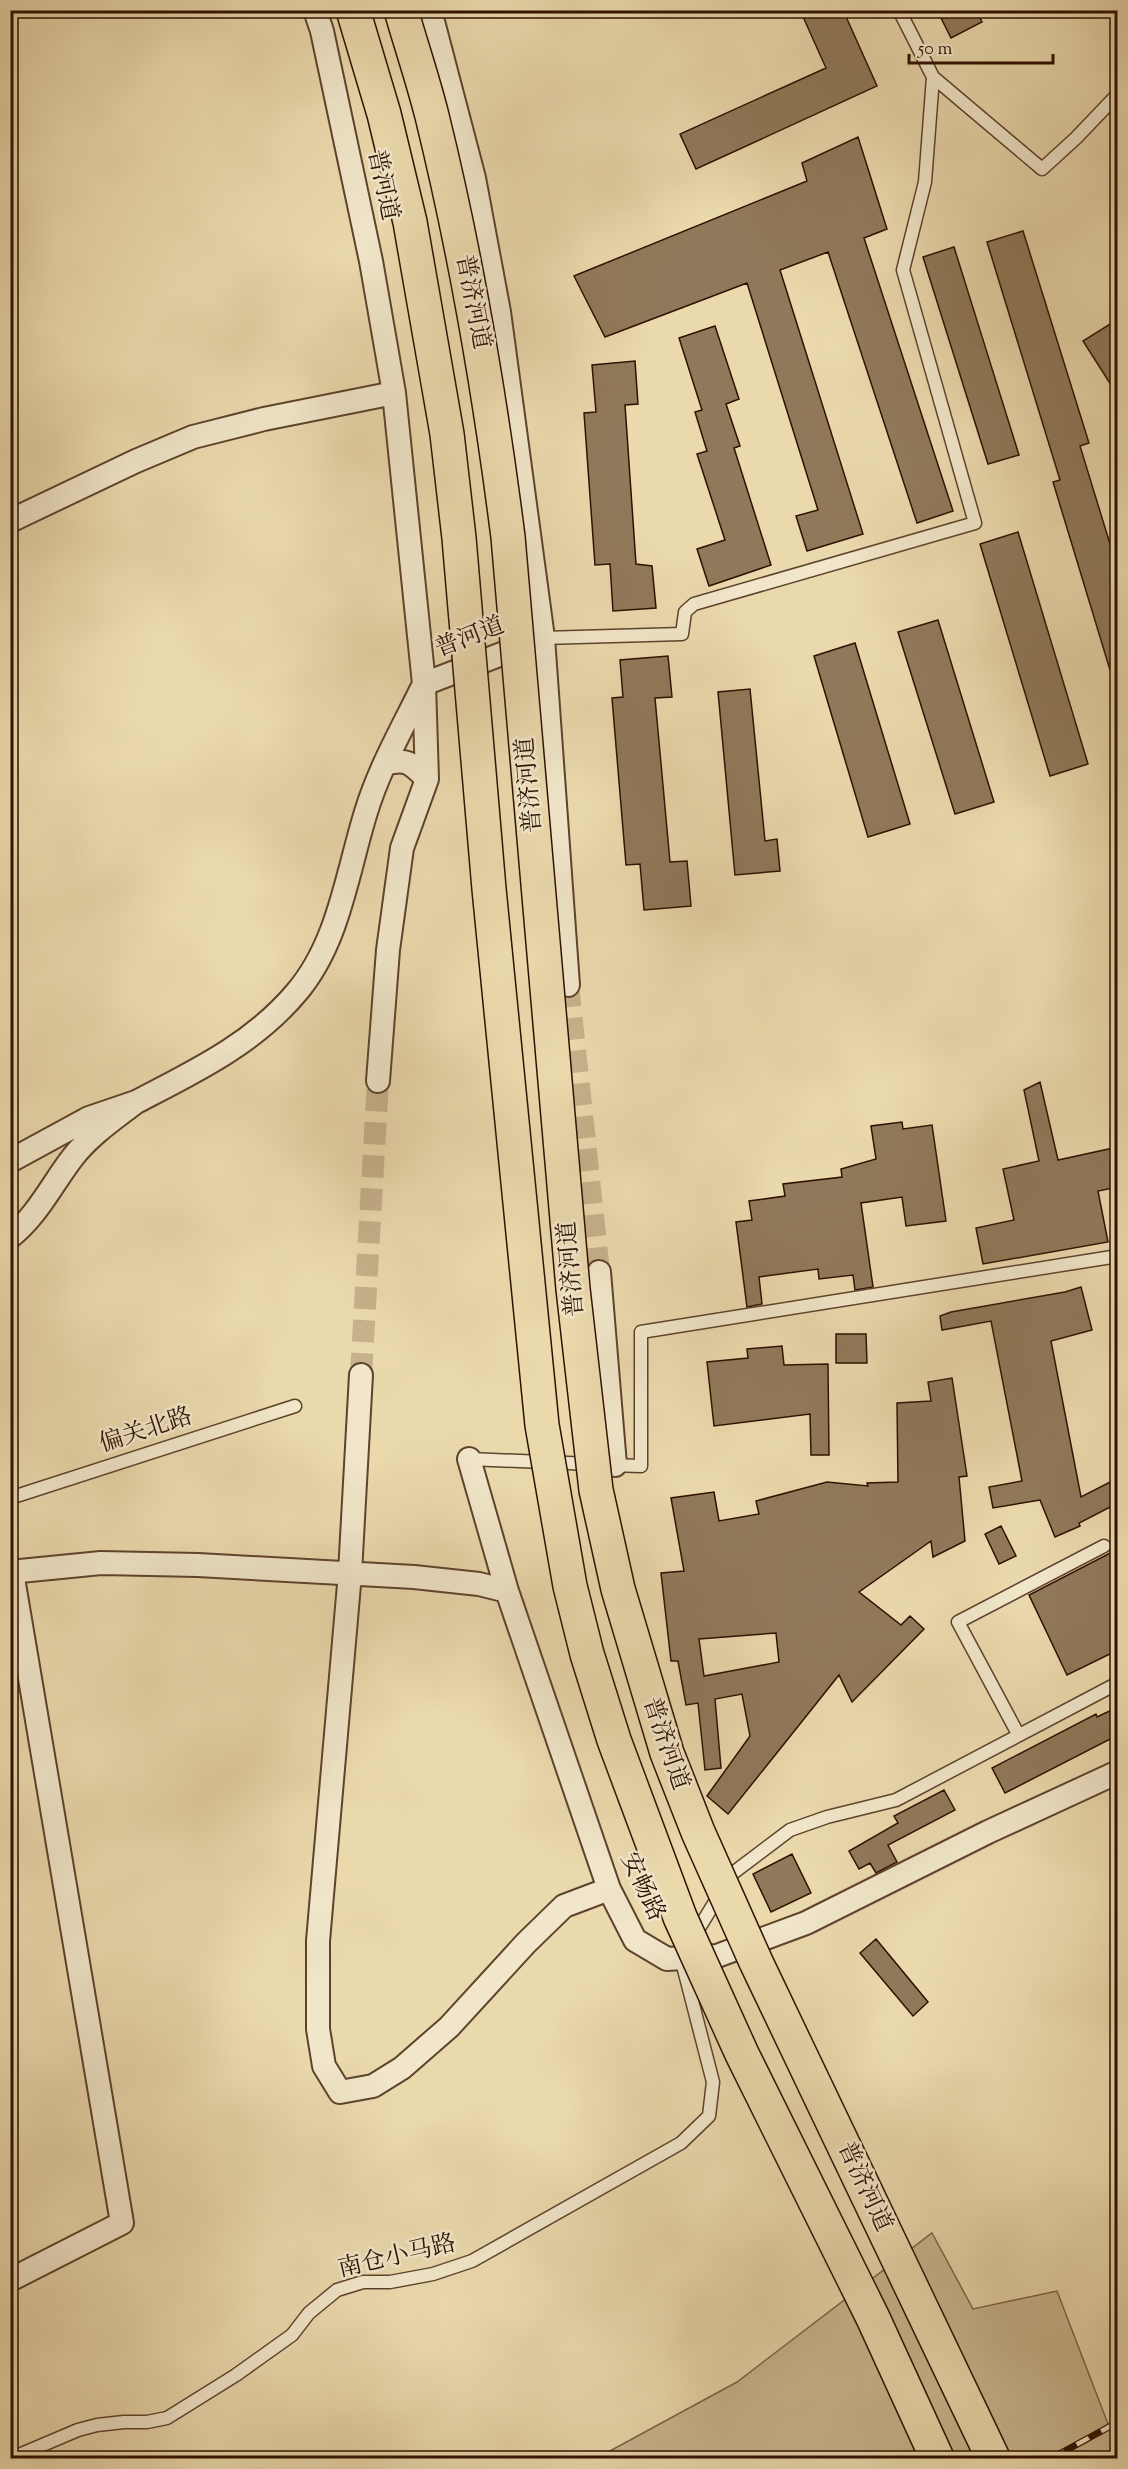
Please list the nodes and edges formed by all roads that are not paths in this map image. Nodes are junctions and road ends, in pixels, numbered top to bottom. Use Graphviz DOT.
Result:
graph roads {
  1 [pos="315,10"];
  2 [pos="353,10"];
  3 [pos="401,10"];
  4 [pos="430,10"];
  5 [pos="899,10"];
  6 [pos="933,77"];
  7 [pos="1118,94"];
  8 [pos="394,393"];
  9 [pos="10,521"];
  10 [pos="543,638"];
  11 [pos="424,684"];
  12 [pos="385,764"];
  13 [pos="427,779"];
  14 [pos="568,986"];
  15 [pos="378,1081"];
  16 [pos="136,1102"];
  17 [pos="10,1161"];
  18 [pos="10,1237"];
  19 [pos="1118,1256"];
  20 [pos="599,1272"];
  21 [pos="361,1375"];
  22 [pos="295,1406"];
  23 [pos="469,1459"];
  24 [pos="615,1465"];
  25 [pos="10,1498"];
  26 [pos="1104,1546"];
  27 [pos="11,1572"];
  28 [pos="350,1573"];
  29 [pos="507,1592"];
  30 [pos="1118,1683"];
  31 [pos="1018,1734"];
  32 [pos="1118,1772"];
  33 [pos="609,1889"];
  34 [pos="681,1958"];
  35 [pos="10,2280"];
  36 [pos="12,2458"];
  37 [pos="936,2458"];
  38 [pos="993,2458"];
  1 -- 8 [label="street, 普河道"];
  2 -- 37 [label="highway, 普济河道, bridge"];
  3 -- 38 [label="highway, 普济河道, bridge"];
  4 -- 10 [label="street, 普河道"];
  5 -- 6 [label="lane"];
  6 -- 7 [label="lane"];
  6 -- 10 [label="lane"];
  8 -- 9 [label="street"];
  8 -- 11 [label="street, 普河道"];
  10 -- 11 [label="street, 普河道"];
  10 -- 14 [label="street"];
  11 -- 12 [label="street"];
  11 -- 13 [label="street"];
  12 -- 13 [label="street"];
  12 -- 16 [label="street"];
  13 -- 15 [label="street"];
  16 -- 17 [label="street"];
  16 -- 18 [label="street"];
  19 -- 24 [label="lane"];
  20 -- 24 [label="street"];
  21 -- 28 [label="street"];
  22 -- 25 [label="lane, 偏关北路"];
  23 -- 24 [label="lane"];
  23 -- 29 [label="street, 安畅路"];
  26 -- 31 [label="lane"];
  27 -- 28 [label="street"];
  27 -- 35 [label="street"];
  28 -- 29 [label="street"];
  28 -- 33 [label="street"];
  29 -- 33 [label="street, 安畅路"];
  30 -- 31 [label="lane"];
  31 -- 34 [label="lane"];
  32 -- 34 [label="street, 安畅路"];
  33 -- 34 [label="street, 安畅路"];
  34 -- 36 [label="lane, 南仓小马路"];
}
